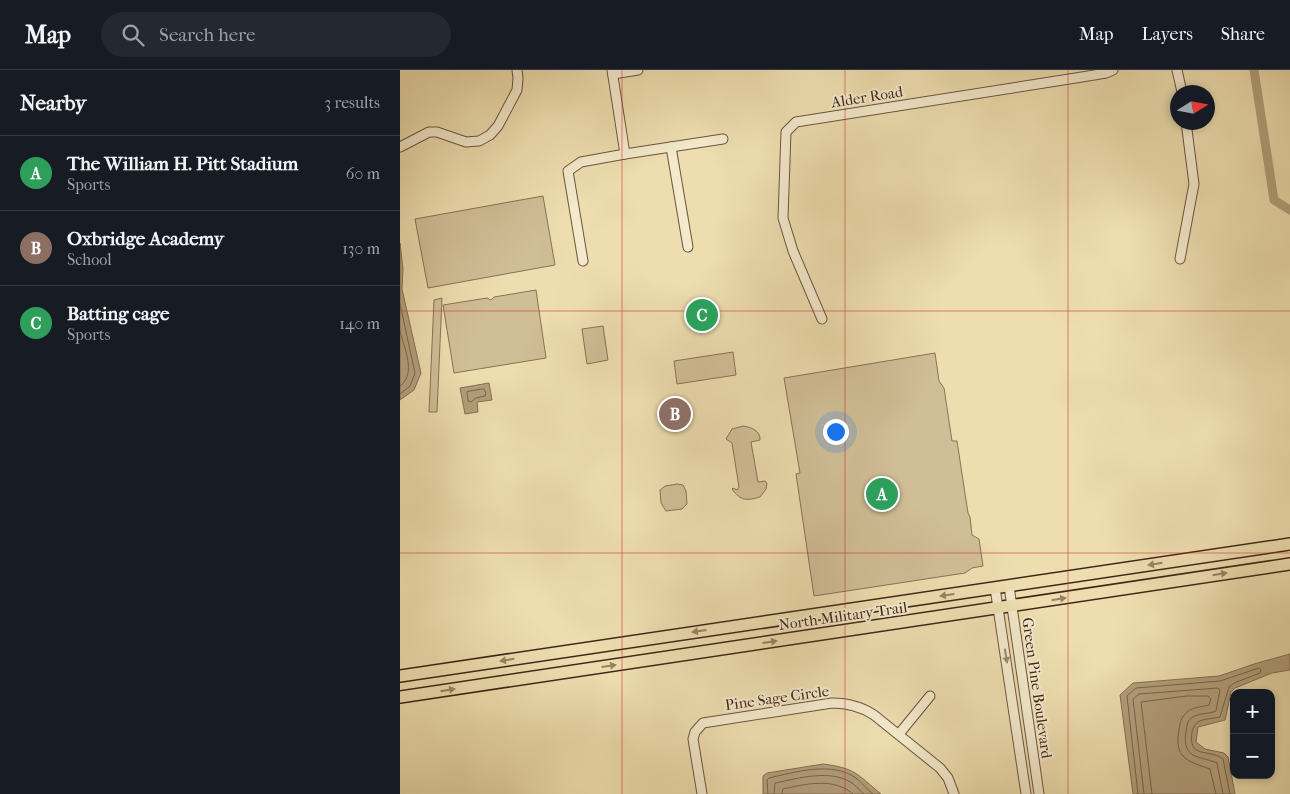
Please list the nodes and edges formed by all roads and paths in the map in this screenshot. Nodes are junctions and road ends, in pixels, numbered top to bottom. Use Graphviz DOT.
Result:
graph roads {
  1 [pos="517,70"];
  2 [pos="638,70"];
  3 [pos="1113,70"];
  4 [pos="1177,70"];
  5 [pos="613,72"];
  6 [pos="1097,72"];
  7 [pos="1084,73"];
  8 [pos="1180,85"];
  9 [pos="1187,130"];
  10 [pos="723,139"];
  11 [pos="400,147"];
  12 [pos="671,147"];
  13 [pos="625,154"];
  14 [pos="688,247"];
  15 [pos="1180,259"];
  16 [pos="583,261"];
  17 [pos="822,319"];
  18 [pos="1290,544"];
  19 [pos="1290,564"];
  20 [pos="1009,586"];
  21 [pos="995,588"];
  22 [pos="1011,606"];
  23 [pos="998,608"];
  24 [pos="555,652"];
  25 [pos="559,673"];
  26 [pos="400,676"];
  27 [pos="930,696"];
  28 [pos="400,697"];
  29 [pos="899,734"];
  30 [pos="702,794"];
  31 [pos="954,794"];
  32 [pos="1026,794"];
  33 [pos="1039,794"];
  1 -- 11 [label="street"];
  2 -- 5 [label="street"];
  3 -- 6 [label="street, Alder Road"];
  4 -- 8 [label="street"];
  5 -- 13 [label="street"];
  6 -- 7 [label="street, Alder Road"];
  7 -- 17 [label="street, Alder Road"];
  9 -- 15 [label="street"];
  10 -- 12 [label="street"];
  12 -- 13 [label="street"];
  12 -- 14 [label="street"];
  13 -- 16 [label="street"];
  18 -- 20 [label="main road, North Military Trail, one-way"];
  22 -- 19 [label="main road, North Military Trail, one-way"];
  20 -- 21 [label="main road, North Military Trail"];
  20 -- 22 [label="street, Green Pine Boulevard"];
  21 -- 23 [label="street, Green Pine Boulevard"];
  21 -- 24 [label="main road, North Military Trail, one-way"];
  22 -- 23 [label="main road, North Military Trail"];
  22 -- 33 [label="street, Green Pine Boulevard"];
  25 -- 23 [label="main road, North Military Trail, one-way"];
  23 -- 32 [label="street, Green Pine Boulevard, one-way"];
  24 -- 25 [label="main road"];
  24 -- 26 [label="main road, North Military Trail, one-way"];
  28 -- 25 [label="main road, North Military Trail, one-way"];
  27 -- 29 [label="street"];
  29 -- 30 [label="street, Pine Sage Circle"];
  29 -- 31 [label="street, Pine Sage Circle"];
}
